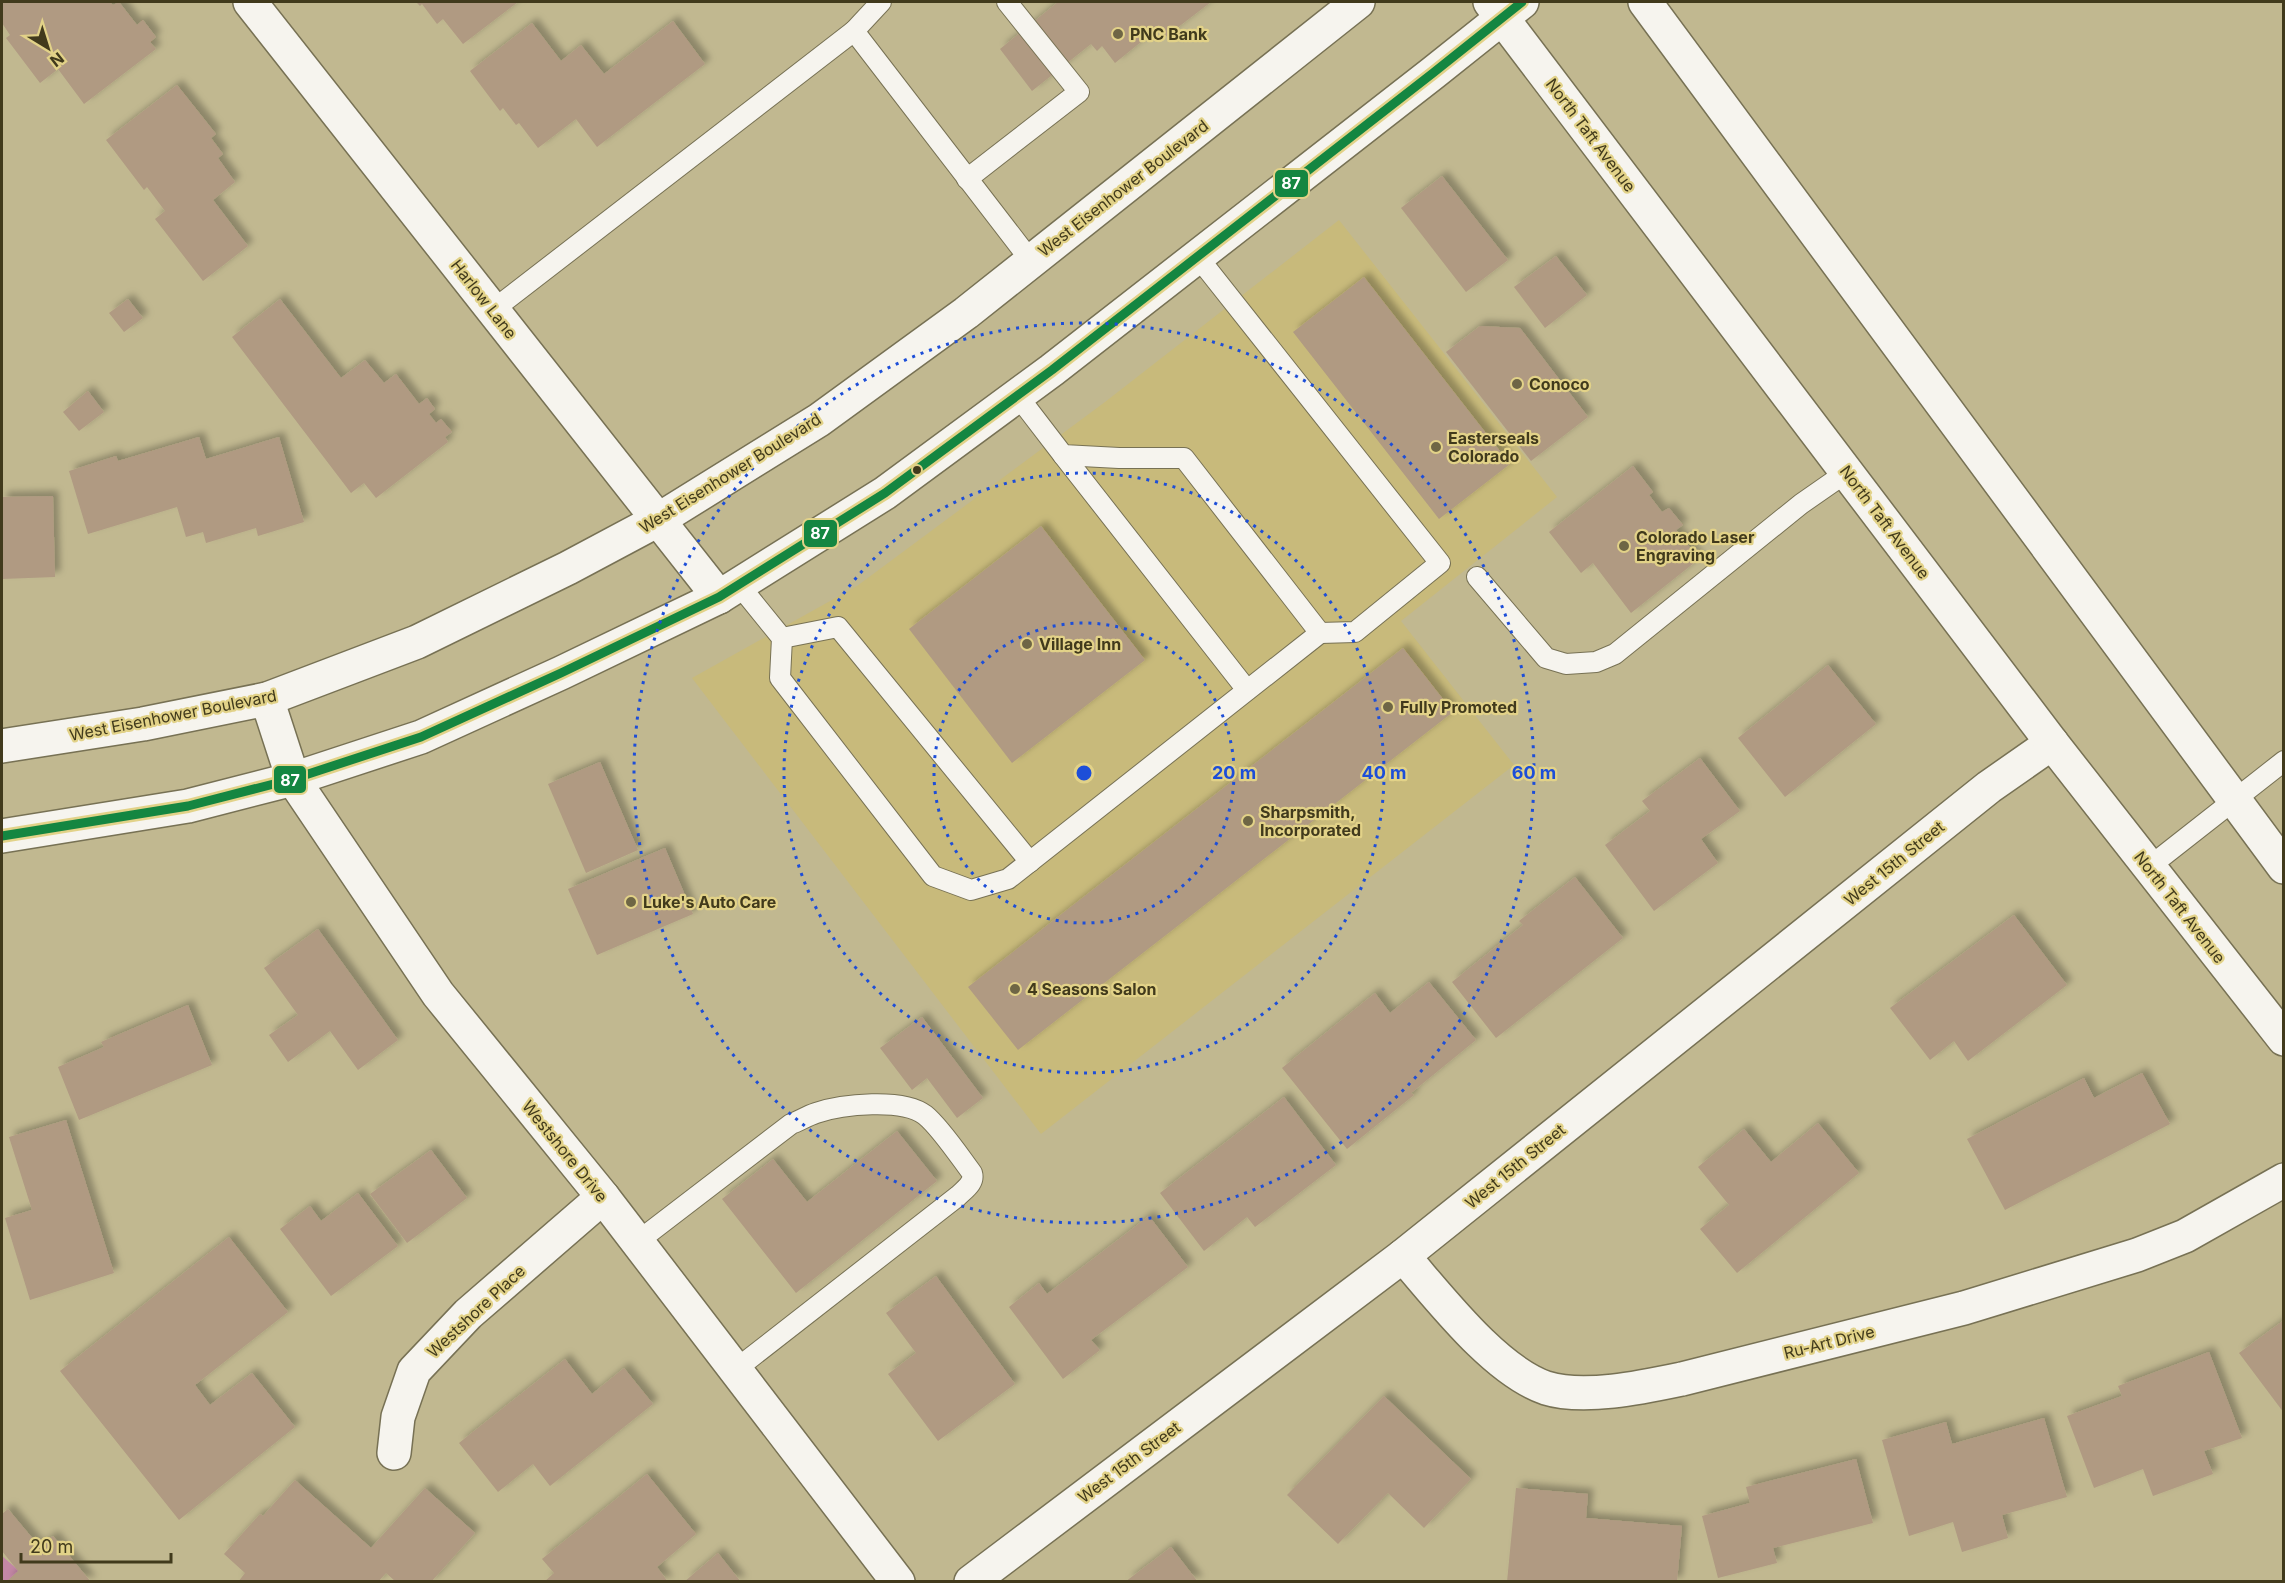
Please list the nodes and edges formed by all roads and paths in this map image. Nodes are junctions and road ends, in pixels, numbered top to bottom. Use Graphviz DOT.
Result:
graph roads {
  1 [pos="250,2"];
  2 [pos="881,2"];
  3 [pos="1007,2"];
  4 [pos="1358,2"];
  5 [pos="1645,2"];
  6 [pos="1504,7"];
  7 [pos="854,31"];
  8 [pos="967,179"];
  9 [pos="1197,256"];
  10 [pos="1031,261"];
  11 [pos="493,310"];
  12 [pos="1017,395"];
  13 [pos="1063,455"];
  14 [pos="1847,472"];
  15 [pos="658,520"];
  16 [pos="1477,577"];
  17 [pos="729,591"];
  18 [pos="1320,633"];
  19 [pos="782,638"];
  20 [pos="1247,690"];
  21 [pos="267,699"];
  22 [pos="2052,743"];
  23 [pos="2,747"];
  24 [pos="2283,760"];
  25 [pos="293,779"];
  26 [pos="2235,800"];
  27 [pos="2,836"];
  28 [pos="1030,862"];
  29 [pos="2149,867"];
  30 [pos="2283,867"];
  31 [pos="2283,1039"];
  32 [pos="2283,1180"];
  33 [pos="603,1197"];
  34 [pos="637,1242"];
  35 [pos="1403,1256"];
  36 [pos="735,1370"];
  37 [pos="394,1453"];
  38 [pos="898,1581"];
  39 [pos="971,1581"];
  1 -- 11 [label="main road, Harlow Lane"];
  2 -- 7 [label="lane"];
  3 -- 8 [label="lane"];
  4 -- 10 [label="main road, West Eisenhower Boulevard"];
  5 -- 26 [label="main road"];
  6 -- 9 [label="main road"];
  6 -- 14 [label="main road, North Taft Avenue"];
  7 -- 8 [label="lane"];
  7 -- 11 [label="lane"];
  8 -- 10 [label="lane"];
  9 -- 12 [label="main road"];
  9 -- 18 [label="lane"];
  10 -- 15 [label="main road, West Eisenhower Boulevard"];
  11 -- 15 [label="main road, Harlow Lane"];
  12 -- 13 [label="lane"];
  12 -- 17 [label="main road"];
  13 -- 18 [label="lane"];
  13 -- 20 [label="lane"];
  14 -- 16 [label="lane"];
  14 -- 22 [label="main road, North Taft Avenue"];
  15 -- 17 [label="main road, Harlow Lane"];
  15 -- 21 [label="main road, West Eisenhower Boulevard"];
  17 -- 19 [label="lane"];
  17 -- 25 [label="main road"];
  18 -- 20 [label="lane"];
  19 -- 28 [label="lane"];
  19 -- 28 [label="lane"];
  20 -- 28 [label="lane"];
  21 -- 23 [label="main road, West Eisenhower Boulevard"];
  21 -- 25 [label="main road, Westshore Drive"];
  22 -- 29 [label="main road, North Taft Avenue"];
  22 -- 35 [label="main road, West 15th Street"];
  24 -- 26 [label="lane"];
  25 -- 27 [label="main road"];
  25 -- 33 [label="main road, Westshore Drive"];
  26 -- 29 [label="lane"];
  26 -- 30 [label="main road"];
  29 -- 31 [label="main road, North Taft Avenue"];
  32 -- 35 [label="main road, Ru-Art Drive"];
  33 -- 34 [label="main road, Westshore Drive"];
  33 -- 37 [label="main road, Westshore Place"];
  34 -- 36 [label="main road, Westshore Drive"];
  34 -- 36 [label="lane"];
  35 -- 39 [label="main road, West 15th Street"];
  36 -- 38 [label="main road, Westshore Drive"];
}
